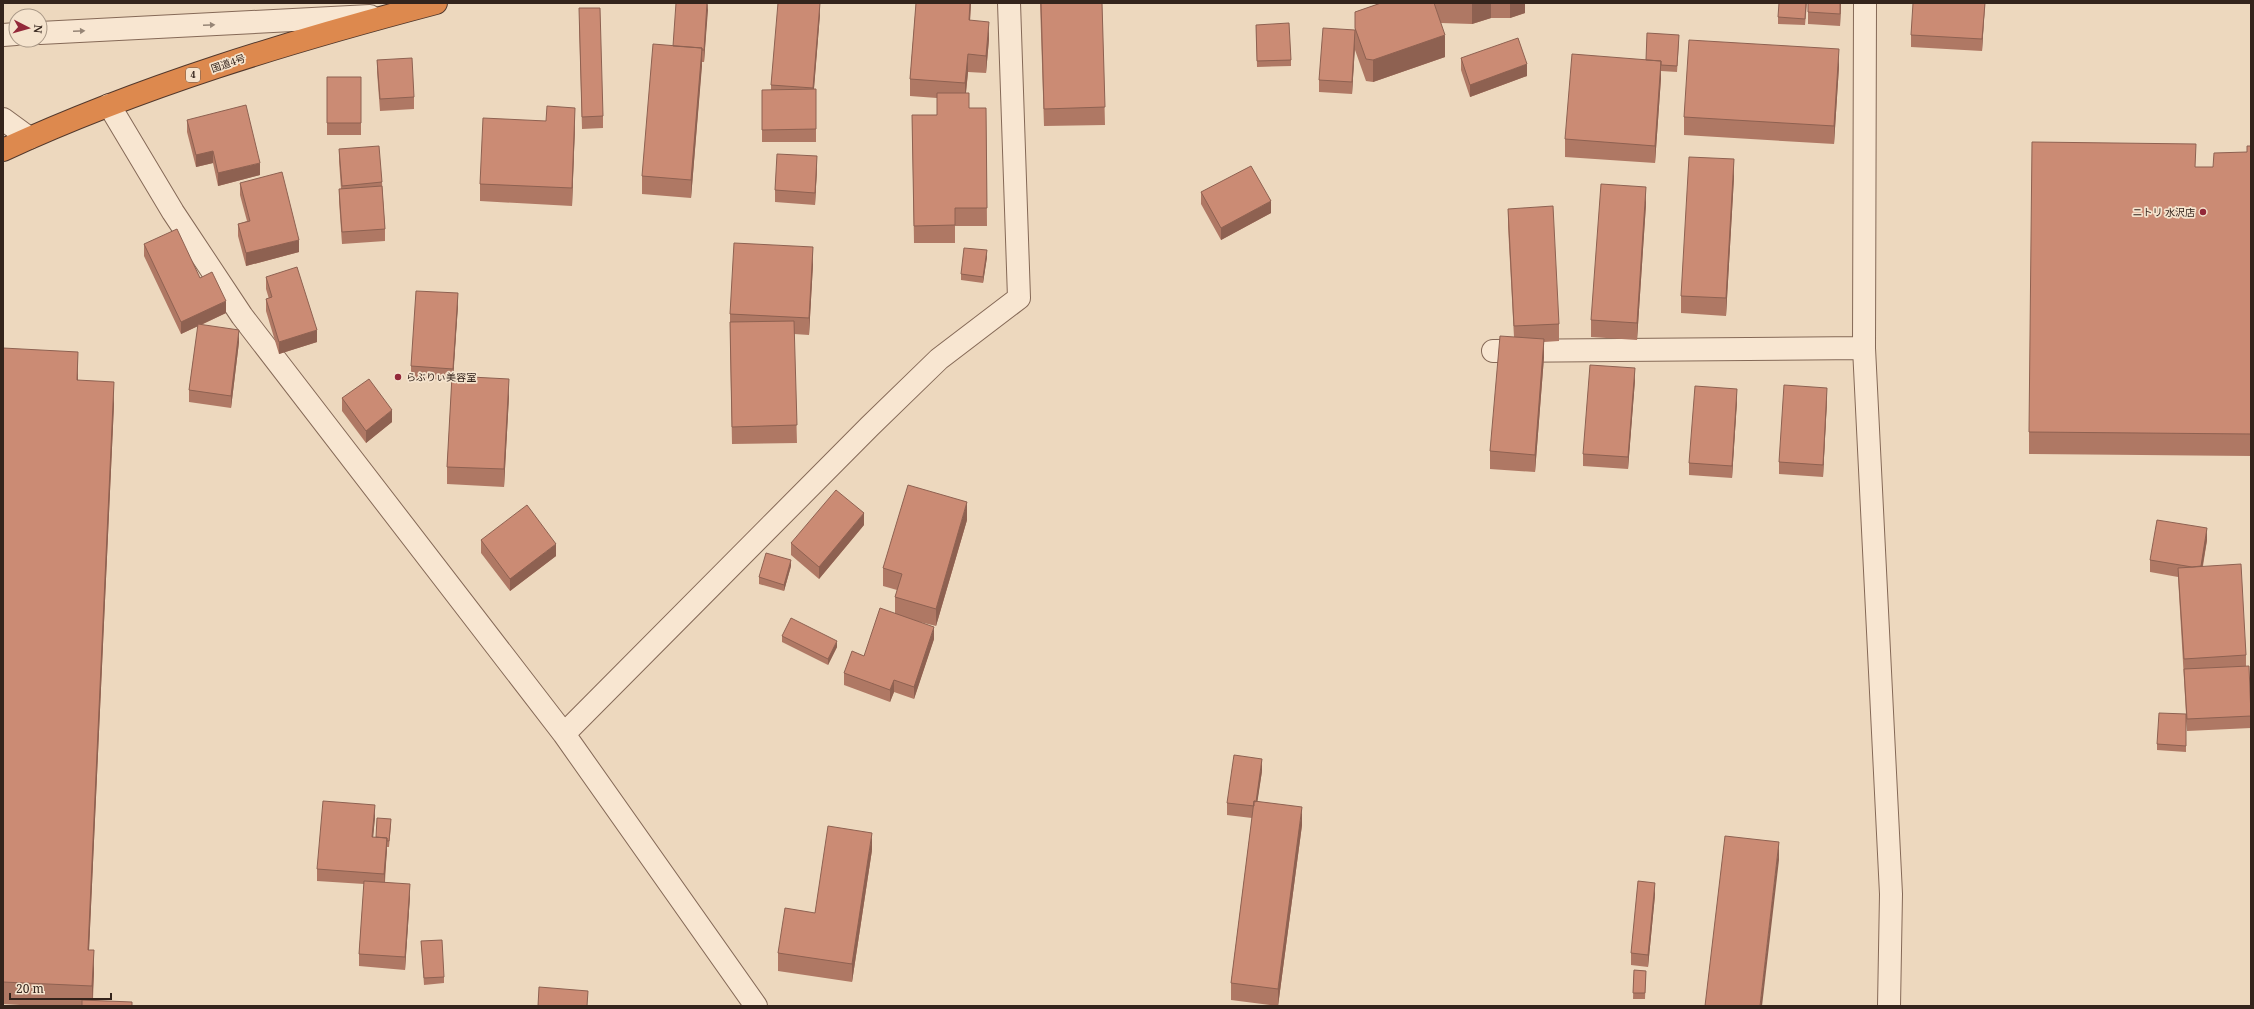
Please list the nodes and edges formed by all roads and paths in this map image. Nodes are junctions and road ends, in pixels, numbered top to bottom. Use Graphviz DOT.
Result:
graph roads {
  1 [pos="436,3"];
  2 [pos="1009,3"];
  3 [pos="1865,3"];
  4 [pos="389,16"];
  5 [pos="48,33"];
  6 [pos="109,105"];
  7 [pos="3,119"];
  8 [pos="29,138"];
  9 [pos="3,150"];
  10 [pos="1864,348"];
  11 [pos="1493,352"];
  12 [pos="564,734"];
  13 [pos="756,1006"];
  14 [pos="1889,1006"];
  1 -- 4 [label="highway, 国道4号 / 4"];
  2 -- 12 [label="street"];
  3 -- 10 [label="street"];
  5 -- 4 [label="street, one-way"];
  4 -- 6 [label="highway, 国道4号 / 4"];
  6 -- 8 [label="highway, 国道4号 / 4"];
  6 -- 12 [label="street"];
  7 -- 8 [label="street"];
  8 -- 9 [label="highway, 国道4号 / 4"];
  10 -- 11 [label="street"];
  10 -- 14 [label="street"];
  12 -- 13 [label="street"];
}
